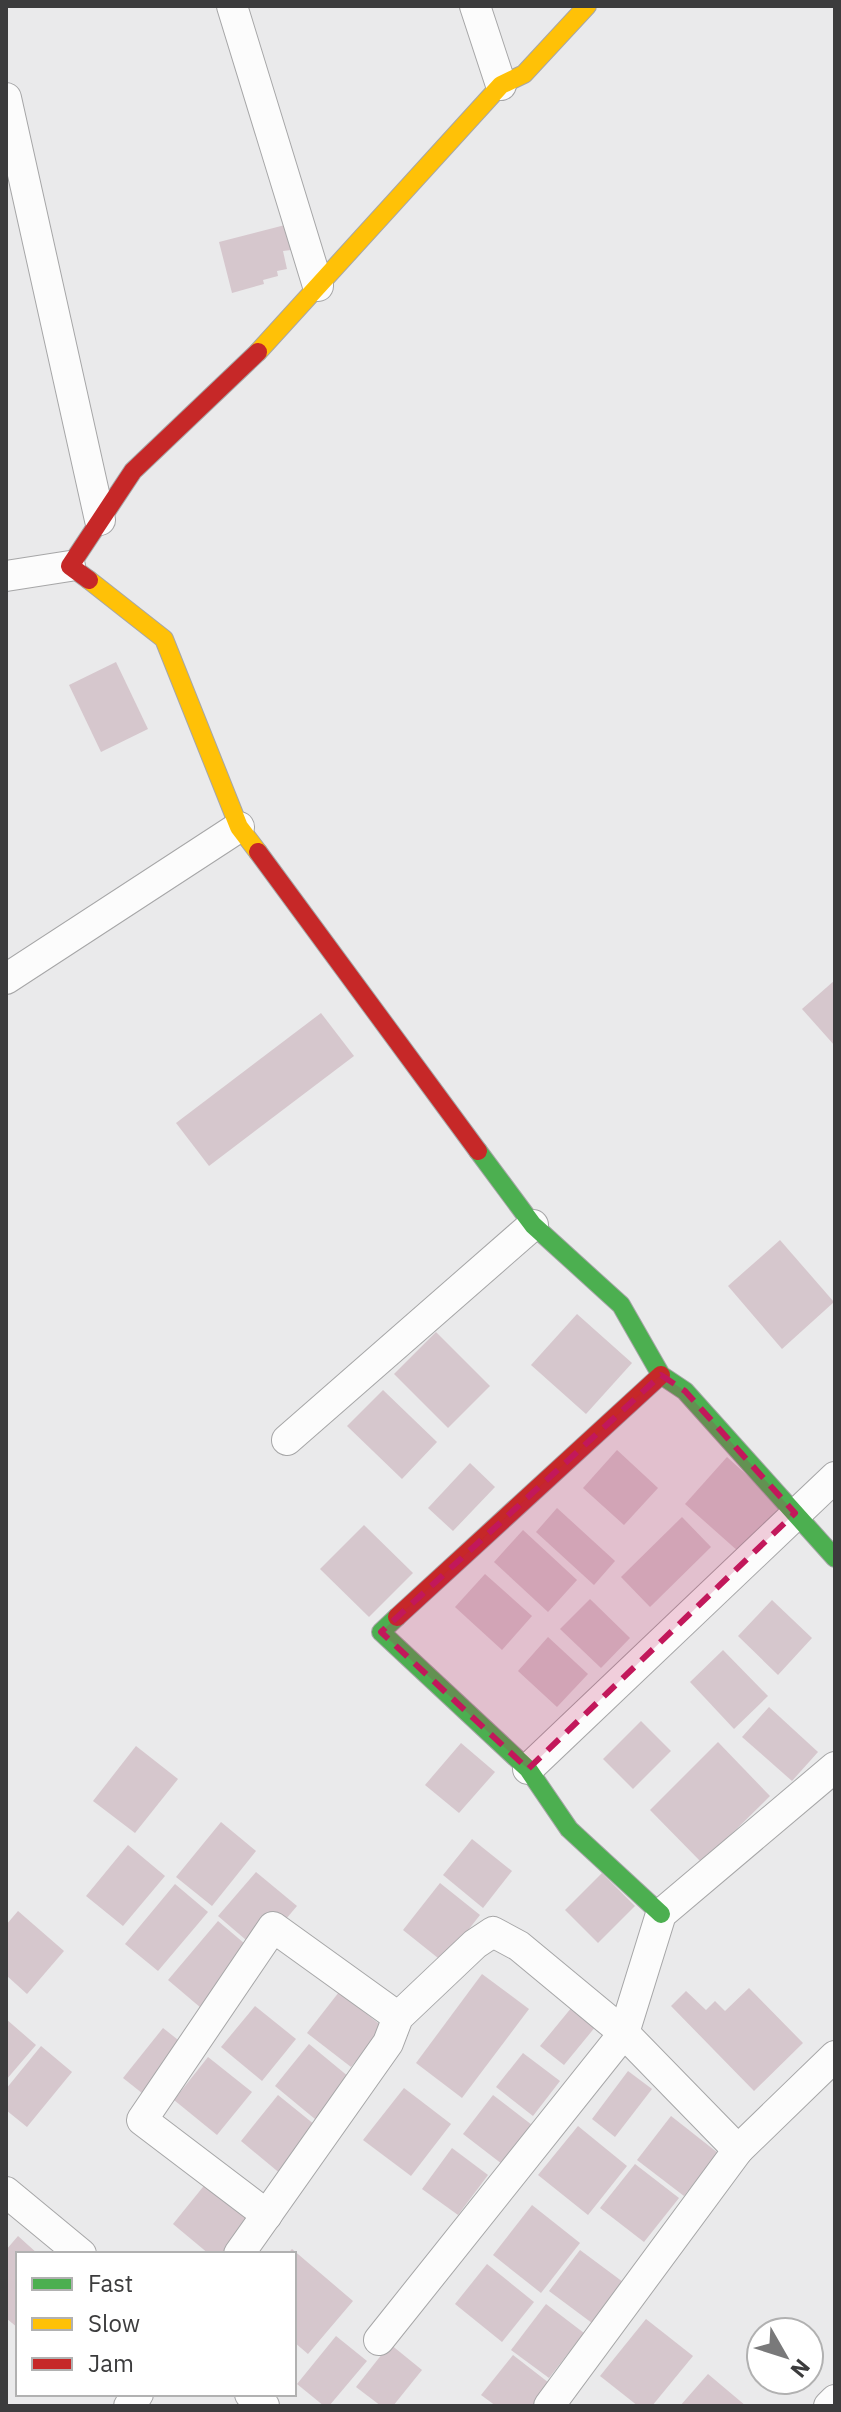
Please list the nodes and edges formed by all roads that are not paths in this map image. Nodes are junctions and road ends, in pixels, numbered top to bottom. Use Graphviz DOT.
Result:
graph roads {
  1 [pos="232,6"];
  2 [pos="475,6"];
  3 [pos="587,6"];
  4 [pos="501,85"];
  5 [pos="6,98"];
  6 [pos="318,286"];
  7 [pos="100,520"];
  8 [pos="70,566"];
  9 [pos="6,576"];
  10 [pos="239,827"];
  11 [pos="6,979"];
  12 [pos="533,1225"];
  13 [pos="661,1375"];
  14 [pos="287,1440"];
  15 [pos="835,1477"];
  16 [pos="795,1513"];
  17 [pos="835,1558"];
  18 [pos="835,1767"];
  19 [pos="528,1769"];
  20 [pos="661,1914"];
  21 [pos="398,2017"];
  22 [pos="624,2033"];
  23 [pos="835,2056"];
  24 [pos="738,2150"];
  25 [pos="6,2192"];
  26 [pos="267,2215"];
  27 [pos="79,2252"];
  28 [pos="240,2252"];
  29 [pos="379,2340"];
  30 [pos="835,2400"];
  31 [pos="551,2405"];
  32 [pos="829,2406"];
  1 -- 6 [label="street"];
  2 -- 4 [label="street"];
  3 -- 4 [label="street"];
  4 -- 6 [label="street"];
  5 -- 7 [label="street"];
  6 -- 7 [label="street"];
  7 -- 8 [label="street"];
  8 -- 9 [label="street"];
  8 -- 10 [label="street"];
  10 -- 11 [label="street"];
  10 -- 12 [label="street"];
  12 -- 13 [label="street"];
  12 -- 14 [label="street"];
  13 -- 16 [label="street"];
  13 -- 19 [label="street"];
  15 -- 16 [label="street"];
  16 -- 17 [label="street"];
  16 -- 19 [label="street"];
  18 -- 20 [label="street"];
  19 -- 20 [label="street"];
  20 -- 22 [label="street"];
  21 -- 22 [label="street"];
  21 -- 26 [label="street"];
  21 -- 26 [label="street"];
  22 -- 24 [label="street"];
  22 -- 29 [label="street"];
  23 -- 24 [label="street"];
  24 -- 31 [label="street"];
  25 -- 27 [label="street"];
  26 -- 28 [label="street"];
  30 -- 32 [label="street"];
}
